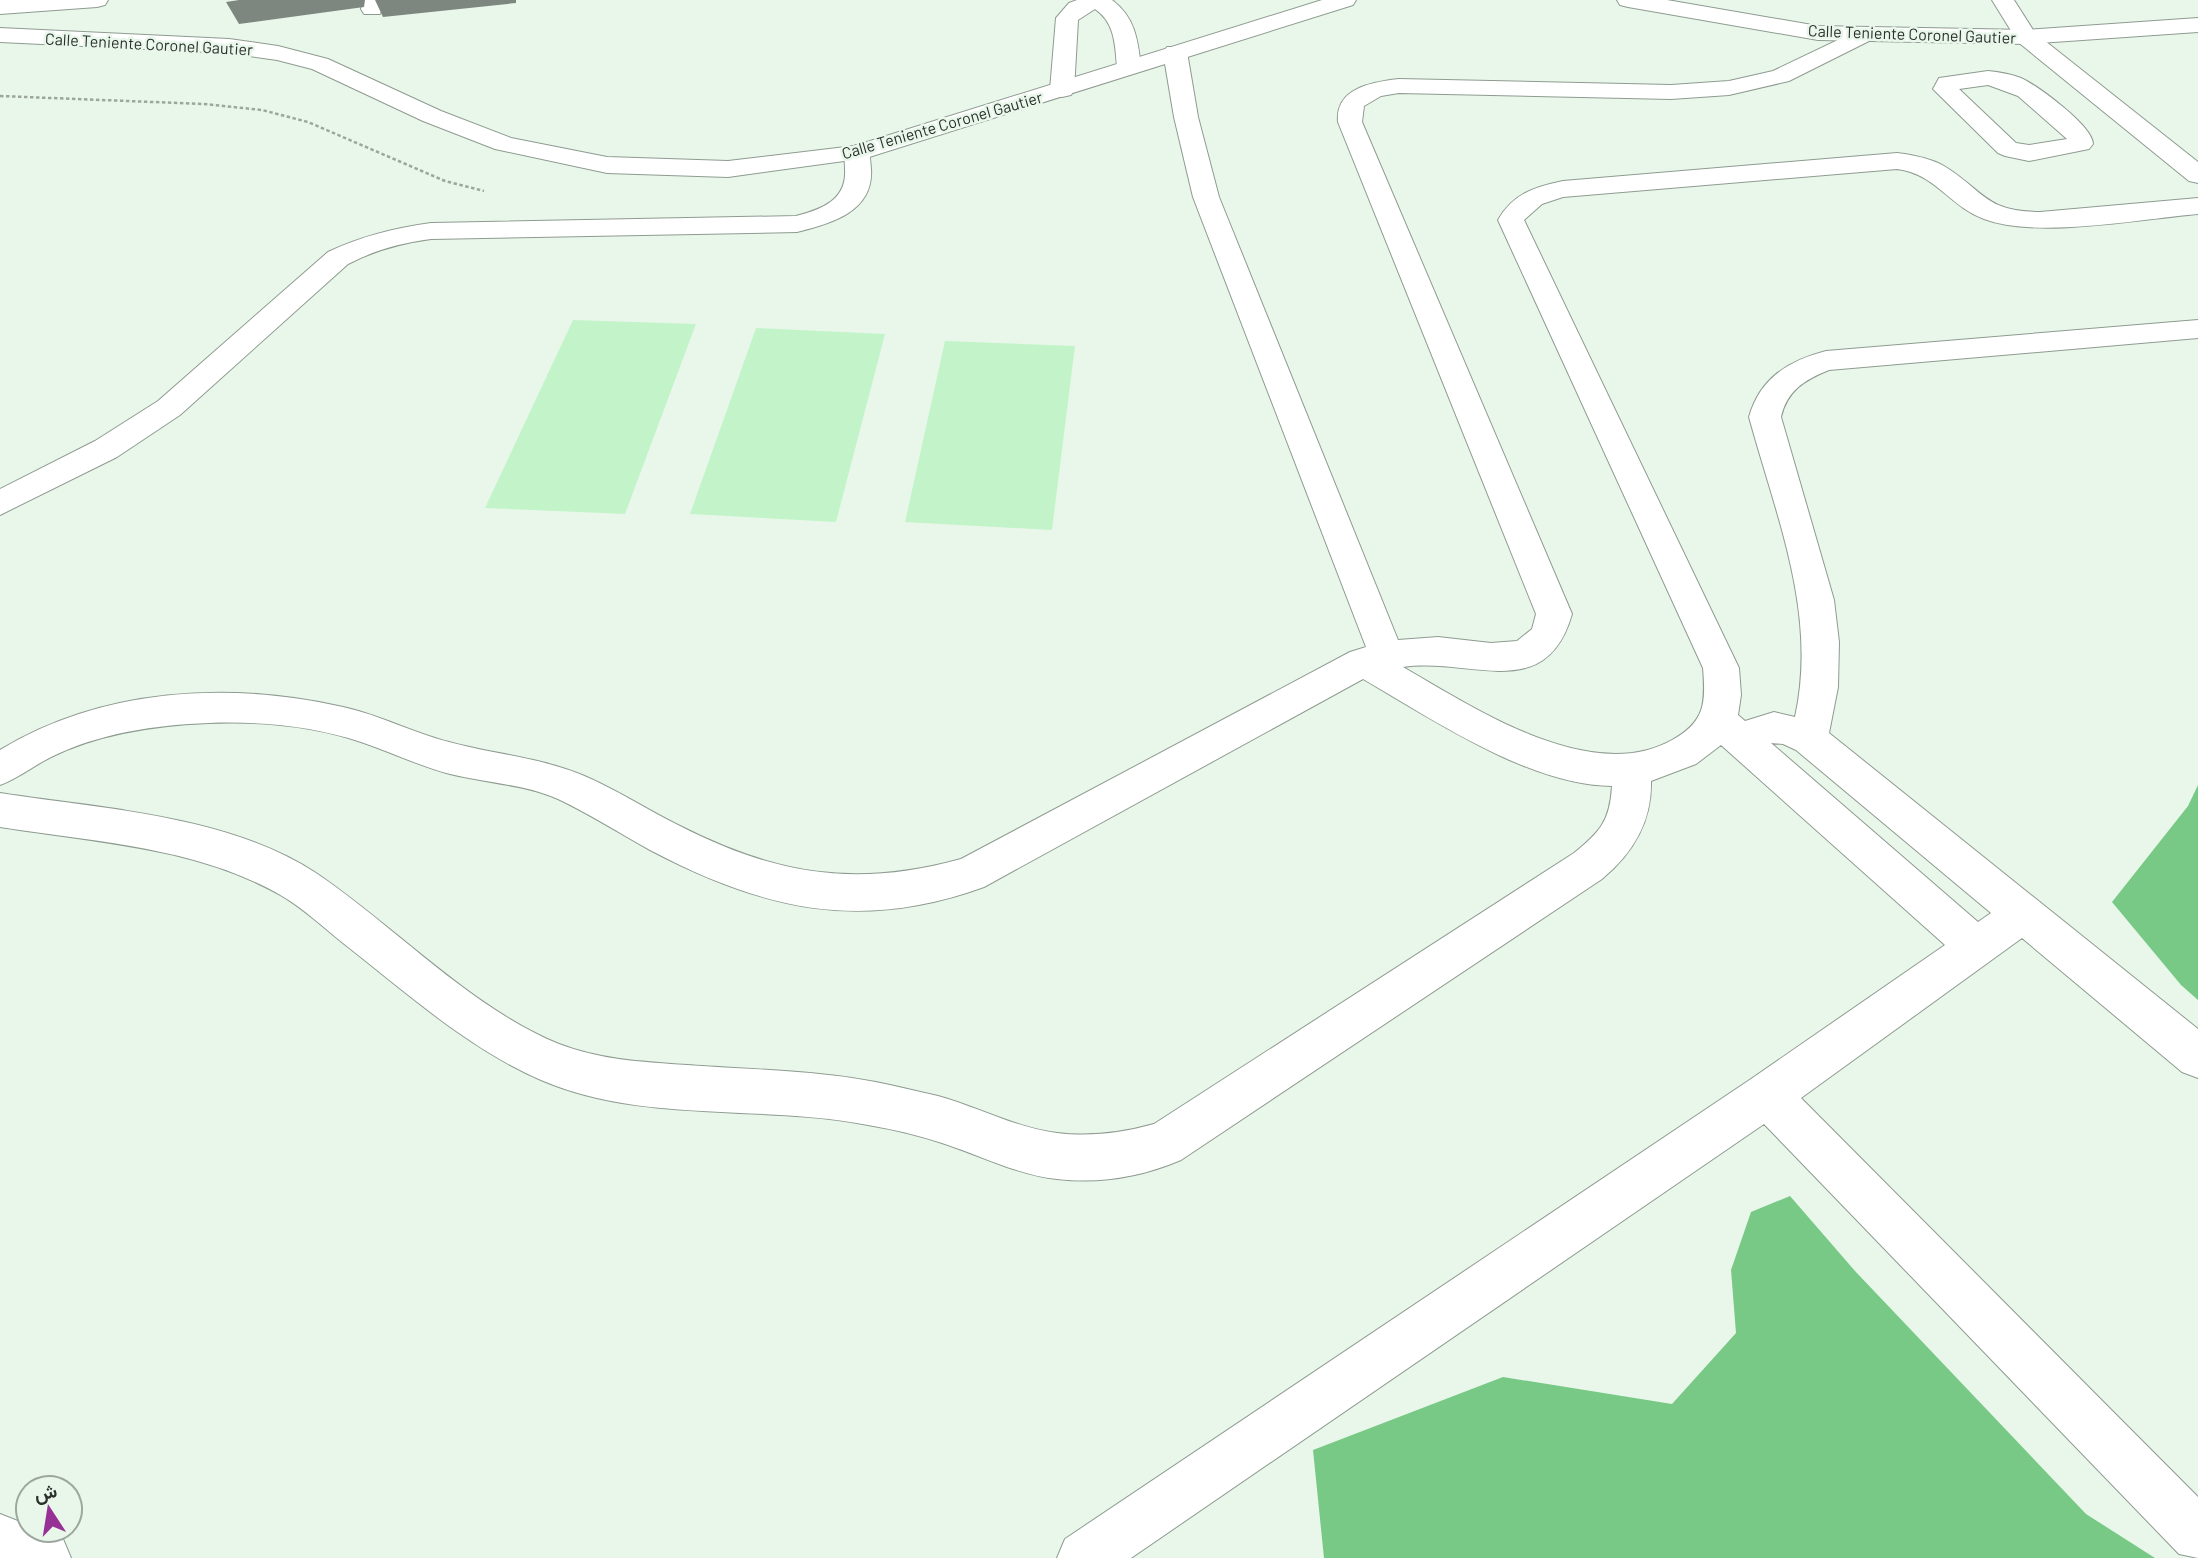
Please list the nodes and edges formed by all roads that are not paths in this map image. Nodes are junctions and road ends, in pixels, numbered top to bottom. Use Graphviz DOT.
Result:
graph roads {
  1 [pos="97,0"];
  2 [pos="1097,0"];
  3 [pos="1346,0"];
  4 [pos="1628,0"];
  5 [pos="2003,0"];
  6 [pos="0,6"];
  7 [pos="2198,26"];
  8 [pos="0,35"];
  9 [pos="1863,35"];
  10 [pos="2026,37"];
  11 [pos="1175,52"];
  12 [pos="1129,67"];
  13 [pos="1062,90"];
  14 [pos="2133,123"];
  15 [pos="2071,130"];
  16 [pos="857,153"];
  17 [pos="2198,175"];
  18 [pos="2198,206"];
  19 [pos="2198,329"];
  20 [pos="0,503"];
  21 [pos="1375,659"];
  22 [pos="1732,732"];
  23 [pos="1809,738"];
  24 [pos="0,769"];
  25 [pos="1631,769"];
  26 [pos="0,810"];
  27 [pos="2024,913"];
  28 [pos="1977,947"];
  29 [pos="2198,1057"];
  30 [pos="1767,1095"];
  31 [pos="2198,1535"];
  32 [pos="0,1541"];
  33 [pos="44,1558"];
  34 [pos="1084,1558"];
  1 -- 6 [label="main road"];
  2 -- 12 [label="main road"];
  2 -- 13 [label="main road"];
  3 -- 11 [label="main road, Calle Teniente Coronel Gautier"];
  4 -- 9 [label="main road, Calle Teniente Coronel Gautier"];
  5 -- 10 [label="main road"];
  7 -- 10 [label="main road, Calle Teniente Coronel Gautier"];
  8 -- 16 [label="main road, Calle Teniente Coronel Gautier"];
  9 -- 10 [label="main road, Calle Teniente Coronel Gautier"];
  9 -- 21 [label="main road"];
  10 -- 14 [label="main road"];
  11 -- 12 [label="main road, Calle Teniente Coronel Gautier"];
  11 -- 21 [label="main road"];
  12 -- 13 [label="main road, Calle Teniente Coronel Gautier"];
  13 -- 16 [label="main road, Calle Teniente Coronel Gautier"];
  14 -- 15 [label="main road"];
  14 -- 17 [label="main road"];
  15 -- 15 [label="main road"];
  16 -- 20 [label="main road"];
  18 -- 22 [label="main road"];
  19 -- 23 [label="main road"];
  21 -- 24 [label="main road"];
  21 -- 25 [label="main road"];
  22 -- 23 [label="main road"];
  22 -- 25 [label="main road"];
  22 -- 28 [label="main road"];
  23 -- 27 [label="main road"];
  25 -- 26 [label="main road"];
  27 -- 28 [label="main road"];
  27 -- 29 [label="main road"];
  28 -- 30 [label="main road"];
  30 -- 31 [label="main road"];
  30 -- 34 [label="main road"];
  32 -- 33 [label="main road"];
}
